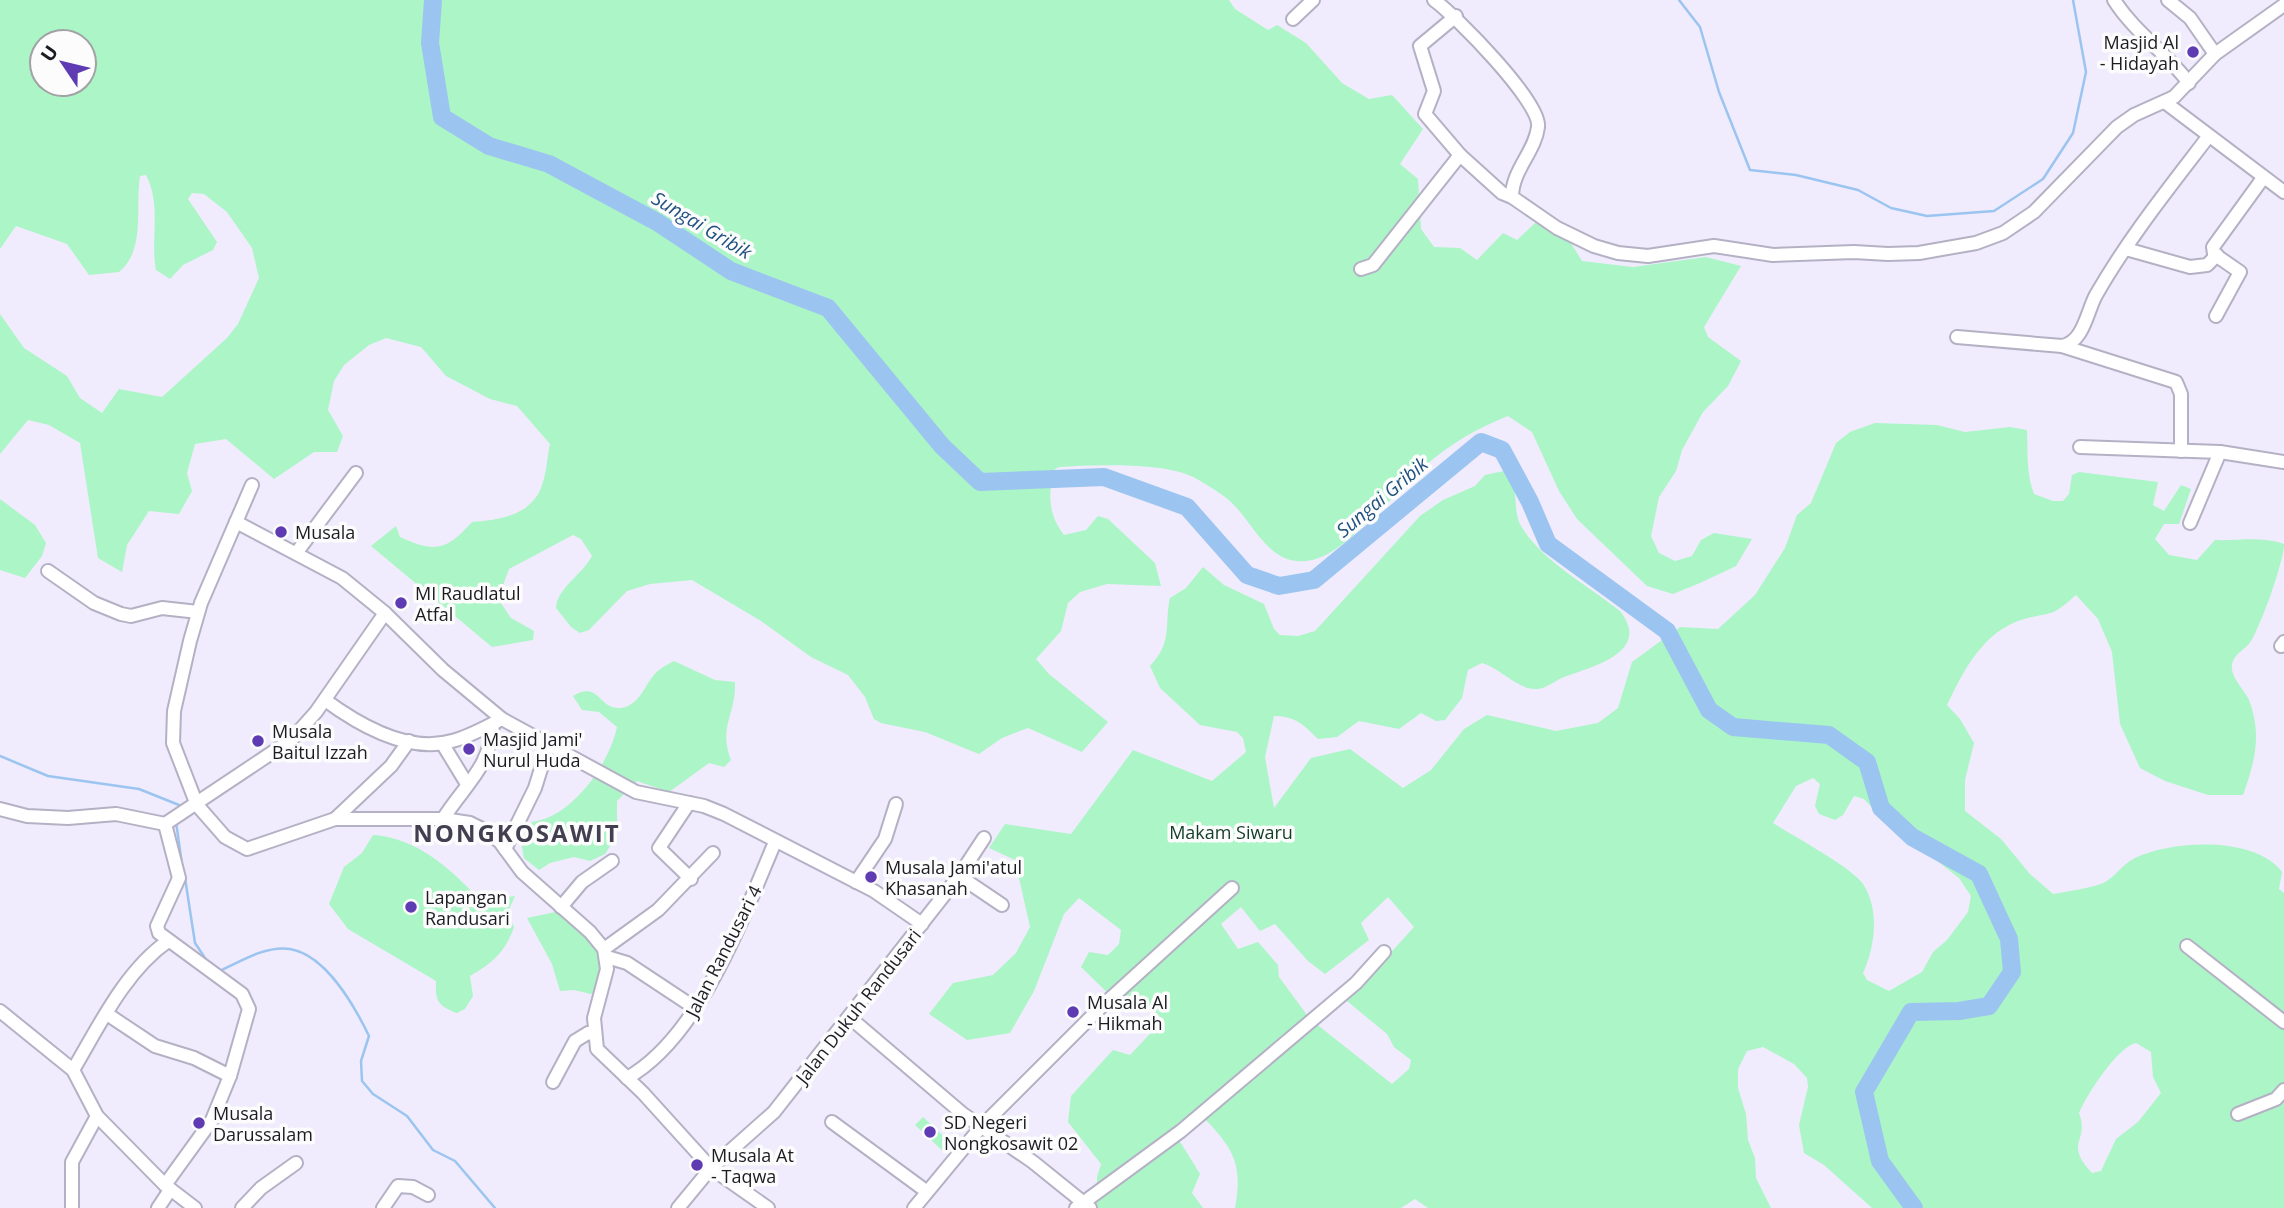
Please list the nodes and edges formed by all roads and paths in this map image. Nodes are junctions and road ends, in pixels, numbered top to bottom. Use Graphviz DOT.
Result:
graph roads {
  1 [pos="1313,0"];
  2 [pos="1434,0"];
  3 [pos="2114,0"];
  4 [pos="2168,0"];
  5 [pos="1453,9"];
  6 [pos="2278,9"];
  7 [pos="1293,19"];
  8 [pos="2215,54"];
  9 [pos="2189,83"];
  10 [pos="2166,103"];
  11 [pos="2208,136"];
  12 [pos="1460,155"];
  13 [pos="2263,178"];
  14 [pos="2284,192"];
  15 [pos="1512,197"];
  16 [pos="2126,249"];
  17 [pos="2217,256"];
  18 [pos="1361,269"];
  19 [pos="2216,316"];
  20 [pos="1957,337"];
  21 [pos="2062,346"];
  22 [pos="2080,447"];
  23 [pos="2182,451"];
  24 [pos="2220,452"];
  25 [pos="2284,462"];
  26 [pos="356,473"];
  27 [pos="252,485"];
  28 [pos="236,522"];
  29 [pos="2190,523"];
  30 [pos="297,552"];
  31 [pos="48,572"];
  32 [pos="198,612"];
  33 [pos="385,613"];
  34 [pos="325,700"];
  35 [pos="498,722"];
  36 [pos="409,741"];
  37 [pos="442,743"];
  38 [pos="549,743"];
  39 [pos="467,784"];
  40 [pos="689,803"];
  41 [pos="896,804"];
  42 [pos="197,805"];
  43 [pos="0,809"];
  44 [pos="173,818"];
  45 [pos="335,819"];
  46 [pos="443,819"];
  47 [pos="985,838"];
  48 [pos="775,842"];
  49 [pos="505,849"];
  50 [pos="713,853"];
  51 [pos="612,861"];
  52 [pos="959,876"];
  53 [pos="691,879"];
  54 [pos="856,882"];
  55 [pos="1232,888"];
  56 [pos="1002,905"];
  57 [pos="561,907"];
  58 [pos="922,923"];
  59 [pos="168,942"];
  60 [pos="2187,946"];
  61 [pos="1384,952"];
  62 [pos="605,953"];
  63 [pos="695,1008"];
  64 [pos="0,1011"];
  65 [pos="107,1014"];
  66 [pos="849,1017"];
  67 [pos="2284,1022"];
  68 [pos="593,1034"];
  69 [pos="73,1070"];
  70 [pos="230,1076"];
  71 [pos="626,1078"];
  72 [pos="553,1082"];
  73 [pos="2284,1090"];
  74 [pos="2238,1114"];
  75 [pos="97,1116"];
  76 [pos="832,1122"];
  77 [pos="981,1127"];
  78 [pos="296,1163"];
  79 [pos="711,1168"];
  80 [pos="168,1188"];
  81 [pos="926,1191"];
  82 [pos="428,1195"];
  83 [pos="1082,1206"];
  84 [pos="72,1208"];
  85 [pos="158,1208"];
  86 [pos="195,1208"];
  87 [pos="242,1208"];
  88 [pos="383,1208"];
  89 [pos="678,1208"];
  90 [pos="768,1208"];
  91 [pos="914,1208"];
  1 -- 7 [label="street"];
  2 -- 5 [label="street"];
  3 -- 9 [label="street"];
  4 -- 8 [label="street"];
  5 -- 12 [label="street"];
  5 -- 15 [label="street"];
  6 -- 8 [label="street"];
  8 -- 9 [label="street"];
  9 -- 10 [label="street"];
  10 -- 11 [label="street"];
  10 -- 15 [label="street"];
  11 -- 13 [label="street"];
  11 -- 16 [label="street"];
  12 -- 15 [label="street"];
  12 -- 18 [label="street"];
  13 -- 14 [label="street"];
  13 -- 17 [label="street"];
  16 -- 17 [label="street"];
  16 -- 21 [label="street"];
  17 -- 19 [label="street"];
  20 -- 21 [label="street"];
  21 -- 23 [label="street"];
  22 -- 23 [label="street"];
  23 -- 24 [label="street"];
  24 -- 25 [label="street"];
  24 -- 29 [label="street"];
  26 -- 30 [label="street"];
  27 -- 28 [label="street"];
  28 -- 30 [label="street, Jalan Dukuh Randusari"];
  28 -- 32 [label="street"];
  30 -- 33 [label="street, Jalan Dukuh Randusari"];
  31 -- 32 [label="street"];
  32 -- 42 [label="street"];
  33 -- 34 [label="street"];
  33 -- 35 [label="street, Jalan Dukuh Randusari"];
  34 -- 36 [label="street"];
  34 -- 42 [label="street"];
  35 -- 37 [label="street"];
  35 -- 38 [label="street, Jalan Dukuh Randusari"];
  35 -- 39 [label="street"];
  36 -- 37 [label="street"];
  36 -- 45 [label="street"];
  37 -- 39 [label="street"];
  38 -- 40 [label="street, Jalan Dukuh Randusari"];
  38 -- 49 [label="street"];
  39 -- 46 [label="street"];
  40 -- 48 [label="street, Jalan Dukuh Randusari"];
  40 -- 53 [label="street"];
  41 -- 54 [label="street"];
  42 -- 44 [label="street"];
  42 -- 45 [label="street"];
  43 -- 44 [label="street"];
  44 -- 59 [label="street"];
  45 -- 46 [label="street"];
  46 -- 49 [label="street"];
  47 -- 52 [label="street"];
  48 -- 54 [label="street, Jalan Dukuh Randusari"];
  48 -- 63 [label="street, Jalan Randusari 4"];
  49 -- 57 [label="street"];
  50 -- 53 [label="street"];
  51 -- 57 [label="street"];
  52 -- 56 [label="street"];
  52 -- 58 [label="street"];
  53 -- 62 [label="street"];
  54 -- 58 [label="street, Jalan Dukuh Randusari"];
  55 -- 77 [label="street"];
  57 -- 62 [label="street"];
  58 -- 66 [label="street, Jalan Dukuh Randusari"];
  59 -- 65 [label="street"];
  59 -- 70 [label="street"];
  60 -- 67 [label="street"];
  61 -- 83 [label="street"];
  62 -- 63 [label="street"];
  62 -- 68 [label="street"];
  63 -- 71 [label="street, Jalan Randusari 4"];
  64 -- 69 [label="street"];
  65 -- 69 [label="street"];
  65 -- 70 [label="street"];
  66 -- 77 [label="street"];
  66 -- 79 [label="street, Jalan Dukuh Randusari"];
  68 -- 71 [label="street"];
  68 -- 72 [label="street"];
  69 -- 75 [label="street"];
  70 -- 80 [label="street"];
  71 -- 79 [label="street"];
  73 -- 74 [label="street"];
  75 -- 80 [label="street"];
  75 -- 84 [label="street"];
  76 -- 81 [label="street"];
  77 -- 81 [label="street"];
  77 -- 83 [label="street"];
  78 -- 87 [label="street"];
  79 -- 89 [label="street, Jalan Dukuh Randusari"];
  79 -- 90 [label="street"];
  80 -- 85 [label="street"];
  80 -- 86 [label="street"];
  81 -- 91 [label="street"];
  82 -- 88 [label="street"];
}
